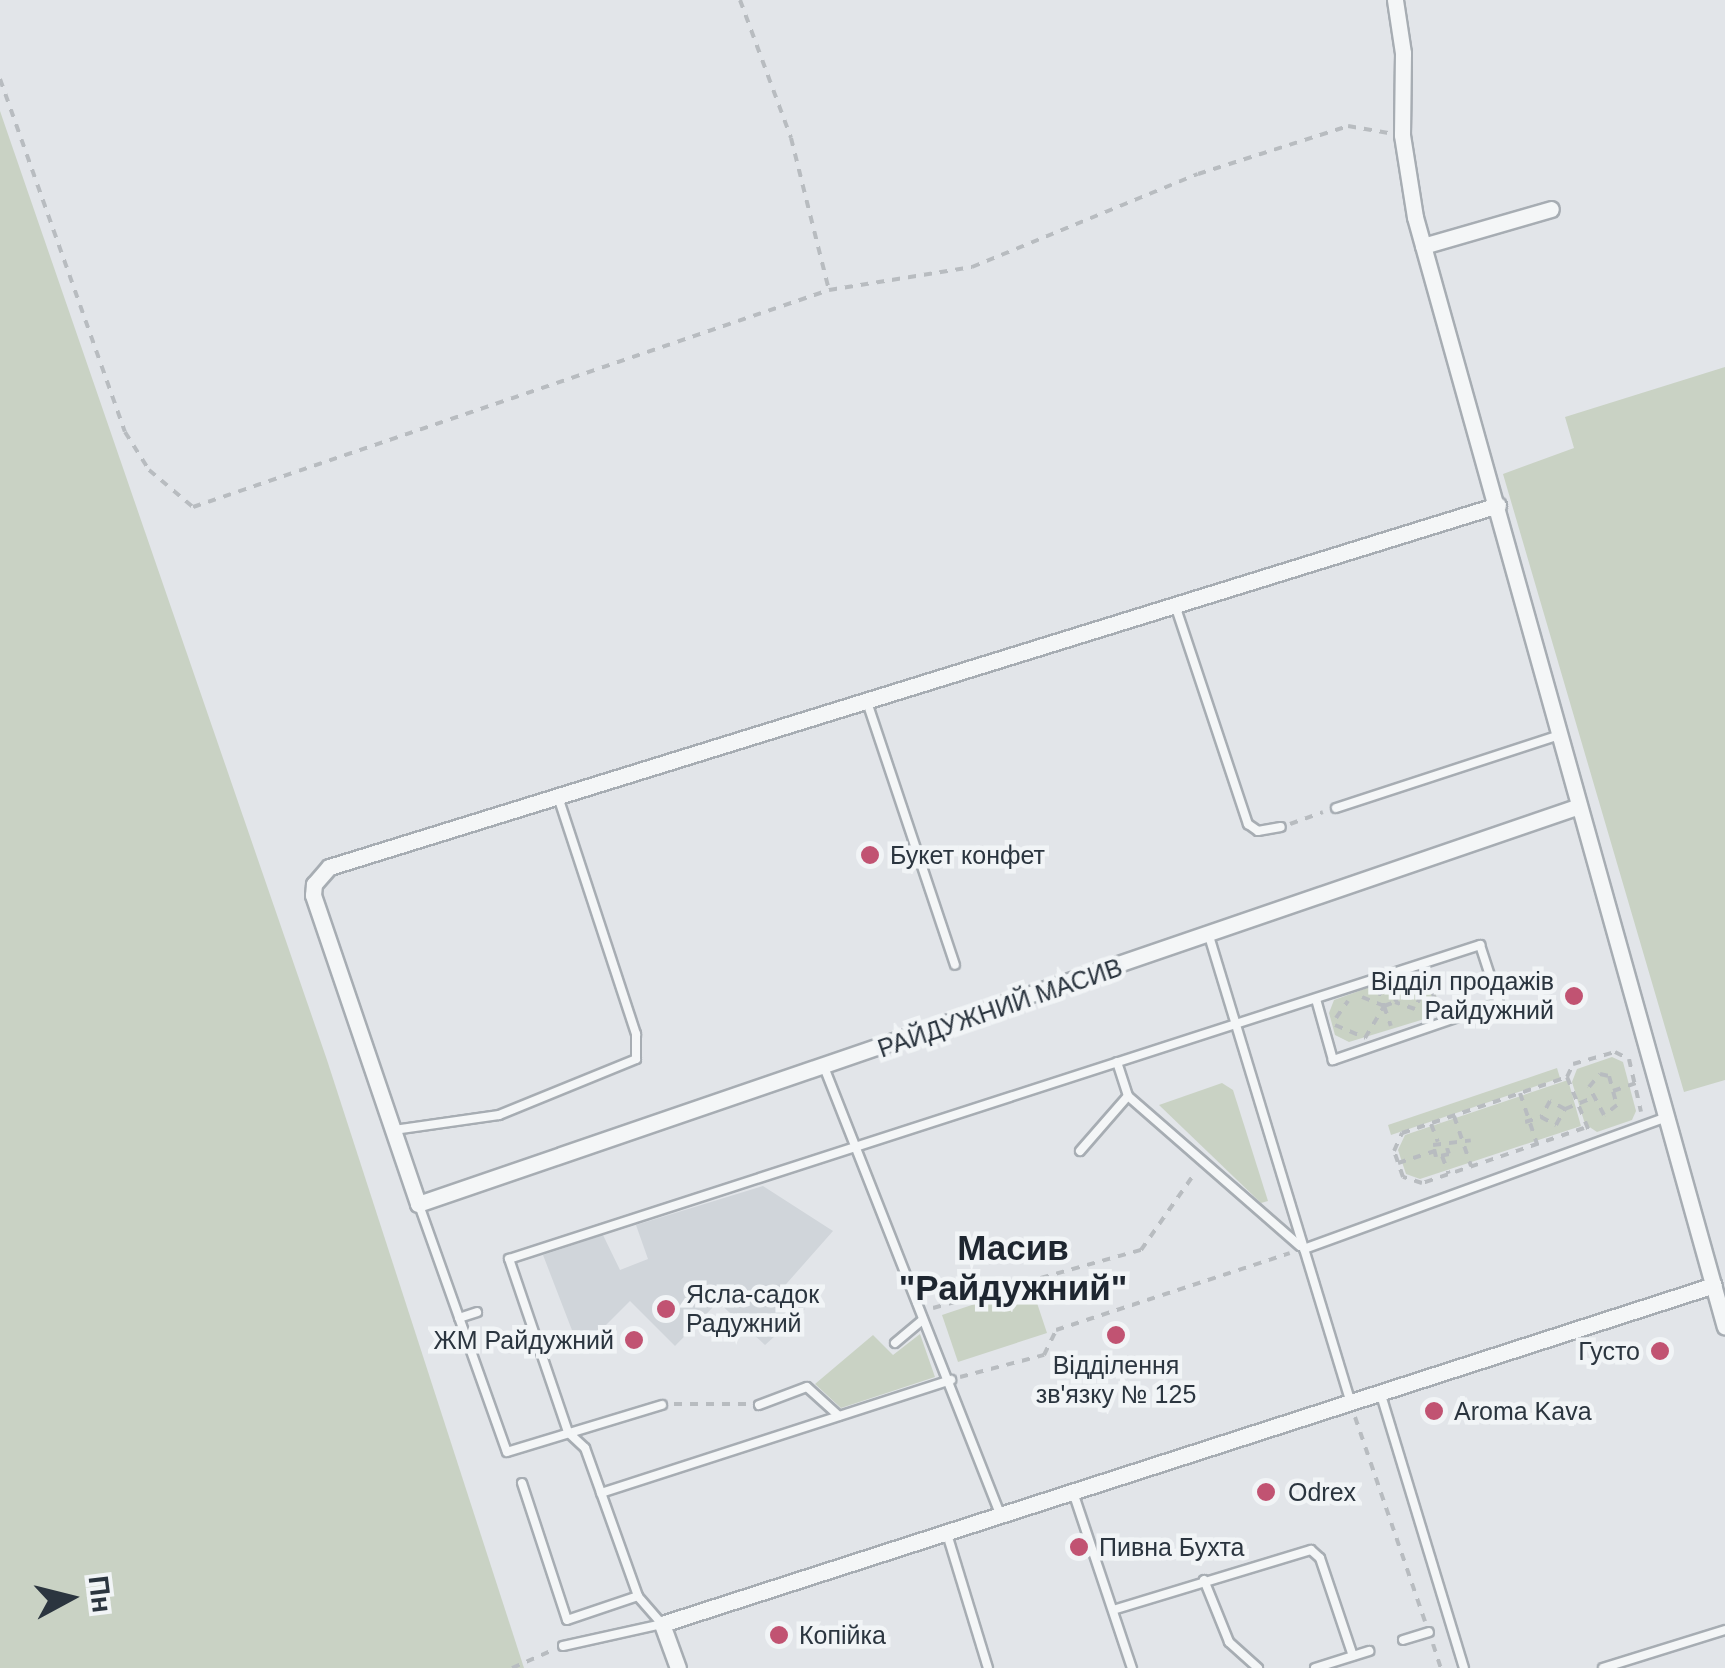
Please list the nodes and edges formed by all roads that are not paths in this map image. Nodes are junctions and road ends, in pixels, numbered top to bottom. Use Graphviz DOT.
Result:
graph roads {
  1 [pos="1395,0"];
  2 [pos="1551,208"];
  3 [pos="1423,246"];
  4 [pos="1498,504"];
  5 [pos="1176,608"];
  6 [pos="867,702"];
  7 [pos="1560,736"];
  8 [pos="559,800"];
  9 [pos="1579,806"];
  10 [pos="1336,808"];
  11 [pos="1280,827"];
  12 [pos="1209,936"];
  13 [pos="954,965"];
  14 [pos="1316,999"];
  15 [pos="1230,1024"];
  16 [pos="1117,1062"];
  17 [pos="824,1068"];
  18 [pos="1128,1096"];
  19 [pos="1667,1116"];
  20 [pos="394,1130"];
  21 [pos="852,1146"];
  22 [pos="1080,1151"];
  23 [pos="418,1204"];
  24 [pos="1304,1249"];
  25 [pos="1714,1285"];
  26 [pos="522,1297"];
  27 [pos="508,1302"];
  28 [pos="477,1312"];
  29 [pos="920,1316"];
  30 [pos="459,1318"];
  31 [pos="1725,1327"];
  32 [pos="895,1343"];
  33 [pos="951,1380"];
  34 [pos="1381,1396"];
  35 [pos="1351,1404"];
  36 [pos="662,1405"];
  37 [pos="759,1405"];
  38 [pos="839,1416"];
  39 [pos="568,1432"];
  40 [pos="522,1483"];
  41 [pos="1073,1492"];
  42 [pos="601,1493"];
  43 [pos="1001,1516"];
  44 [pos="947,1533"];
  45 [pos="1204,1580"];
  46 [pos="638,1596"];
  47 [pos="1113,1610"];
  48 [pos="662,1624"];
  49 [pos="1725,1630"];
  50 [pos="1429,1632"];
  51 [pos="1404,1640"];
  52 [pos="562,1646"];
  53 [pos="1369,1651"];
  54 [pos="1353,1656"];
  55 [pos="678,1668"];
  56 [pos="988,1668"];
  57 [pos="1132,1668"];
  58 [pos="1258,1668"];
  59 [pos="1315,1668"];
  60 [pos="1464,1668"];
  61 [pos="1603,1668"];
  1 -- 3 [label="street"];
  2 -- 3 [label="street"];
  3 -- 4 [label="street"];
  4 -- 5 [label="street"];
  4 -- 7 [label="street"];
  5 -- 6 [label="street"];
  5 -- 11 [label="lane"];
  6 -- 8 [label="street"];
  6 -- 13 [label="lane"];
  7 -- 9 [label="street"];
  7 -- 10 [label="lane"];
  8 -- 20 [label="street"];
  8 -- 20 [label="lane"];
  9 -- 12 [label="street, РАЙДУЖНИЙ МАСИВ"];
  9 -- 19 [label="street"];
  12 -- 15 [label="lane"];
  12 -- 17 [label="street, РАЙДУЖНИЙ МАСИВ"];
  14 -- 14 [label="lane"];
  14 -- 15 [label="lane"];
  15 -- 16 [label="lane"];
  15 -- 24 [label="lane"];
  16 -- 18 [label="lane"];
  16 -- 21 [label="lane"];
  17 -- 21 [label="lane"];
  17 -- 23 [label="street, РАЙДУЖНИЙ МАСИВ"];
  18 -- 22 [label="lane"];
  18 -- 24 [label="lane"];
  19 -- 24 [label="lane"];
  19 -- 25 [label="street"];
  20 -- 23 [label="street"];
  21 -- 26 [label="lane"];
  21 -- 29 [label="lane"];
  23 -- 30 [label="lane"];
  24 -- 35 [label="lane"];
  25 -- 31 [label="street"];
  25 -- 34 [label="street"];
  26 -- 27 [label="lane"];
  26 -- 39 [label="lane"];
  28 -- 30 [label="lane"];
  29 -- 32 [label="lane"];
  29 -- 33 [label="lane"];
  30 -- 39 [label="lane"];
  33 -- 38 [label="lane"];
  33 -- 43 [label="lane"];
  34 -- 35 [label="street"];
  34 -- 60 [label="lane"];
  35 -- 41 [label="street"];
  36 -- 39 [label="lane"];
  37 -- 38 [label="lane"];
  38 -- 42 [label="lane"];
  39 -- 42 [label="lane"];
  40 -- 46 [label="lane"];
  41 -- 43 [label="street"];
  41 -- 47 [label="lane"];
  42 -- 46 [label="lane"];
  43 -- 44 [label="street"];
  44 -- 48 [label="street"];
  44 -- 56 [label="lane"];
  45 -- 47 [label="lane"];
  45 -- 54 [label="lane"];
  45 -- 58 [label="lane"];
  46 -- 48 [label="lane"];
  47 -- 57 [label="lane"];
  48 -- 52 [label="lane"];
  48 -- 55 [label="street"];
  49 -- 61 [label="lane"];
  50 -- 51 [label="lane"];
  53 -- 54 [label="lane"];
  54 -- 59 [label="lane"];
}
